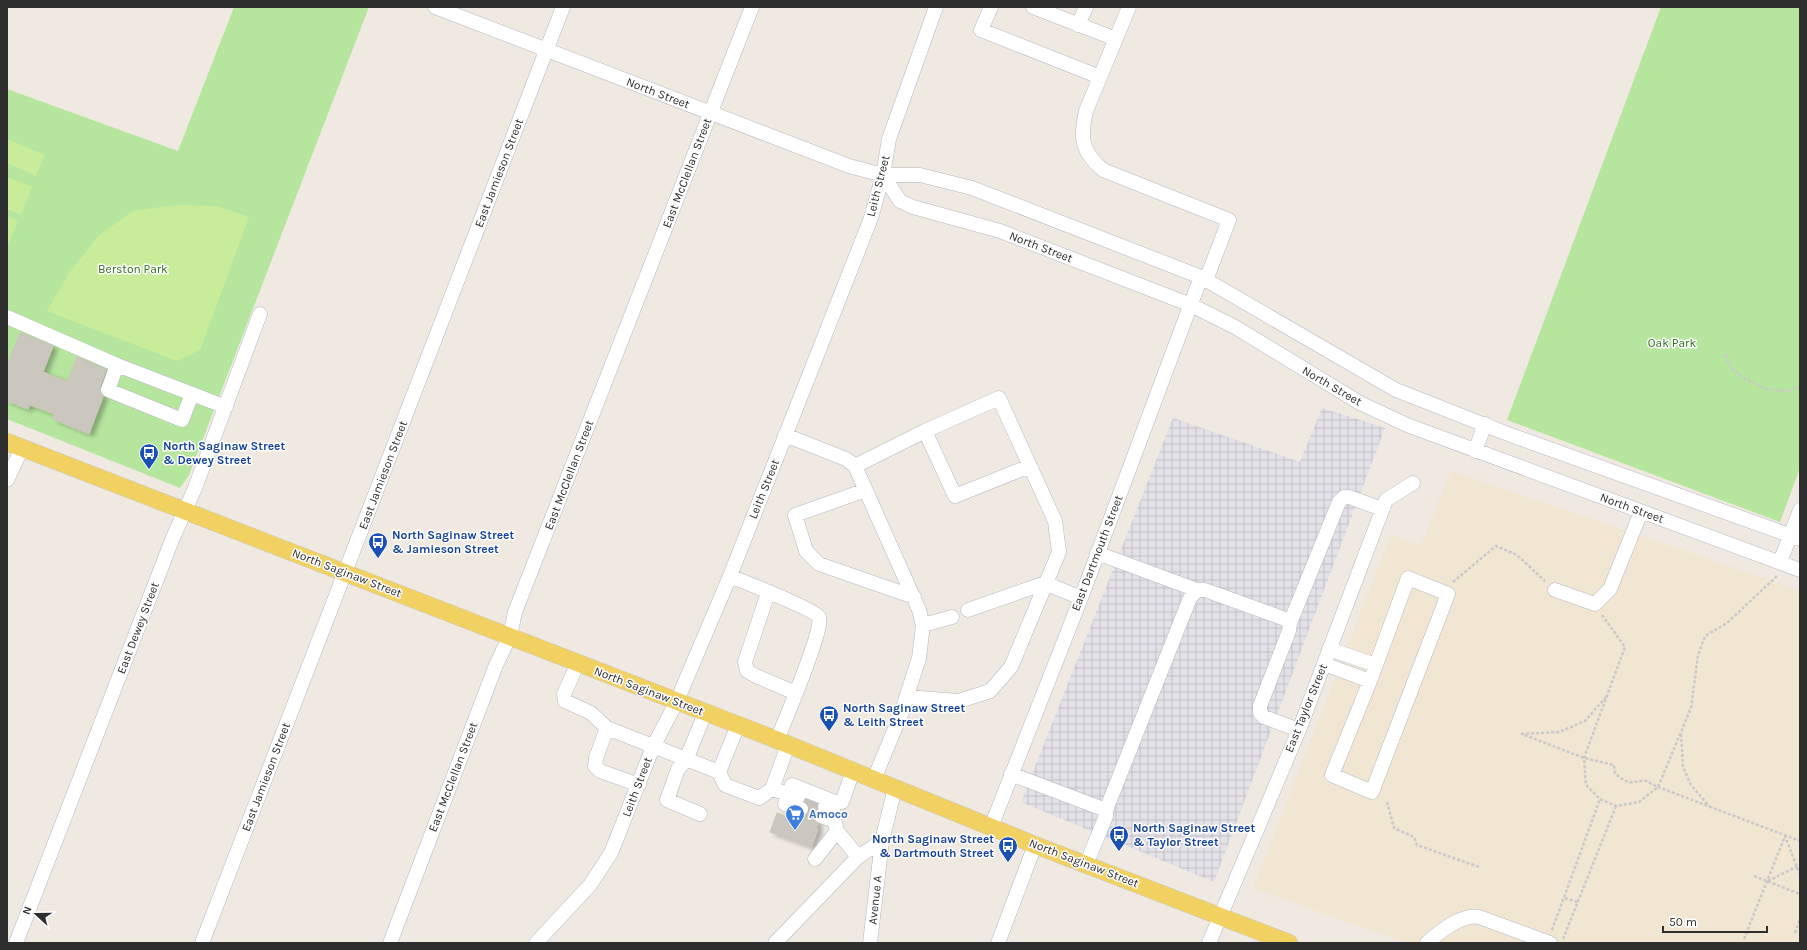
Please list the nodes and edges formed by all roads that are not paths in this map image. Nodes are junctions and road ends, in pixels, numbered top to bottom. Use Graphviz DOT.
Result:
graph roads {
  1 [pos="435,7"];
  2 [pos="563,7"];
  3 [pos="752,7"];
  4 [pos="936,7"];
  5 [pos="991,7"];
  6 [pos="1033,7"];
  7 [pos="1086,7"];
  8 [pos="1129,7"];
  9 [pos="1078,25"];
  10 [pos="1116,39"];
  11 [pos="547,50"];
  12 [pos="1100,77"];
  13 [pos="711,113"];
  14 [pos="883,175"];
  15 [pos="1204,279"];
  16 [pos="1190,305"];
  17 [pos="260,314"];
  18 [pos="7,317"];
  19 [pos="118,365"];
  20 [pos="192,394"];
  21 [pos="226,407"];
  22 [pos="1485,424"];
  23 [pos="925,431"];
  24 [pos="785,436"];
  25 [pos="14,445"];
  26 [pos="1475,451"];
  27 [pos="855,466"];
  28 [pos="1030,466"];
  29 [pos="7,480"];
  30 [pos="1413,483"];
  31 [pos="866,490"];
  32 [pos="1382,509"];
  33 [pos="186,510"];
  34 [pos="1800,510"];
  35 [pos="1641,512"];
  36 [pos="1795,537"];
  37 [pos="1097,553"];
  38 [pos="1780,562"];
  39 [pos="1800,570"];
  40 [pos="345,573"];
  41 [pos="730,576"];
  42 [pos="1045,584"];
  43 [pos="1197,590"];
  44 [pos="1555,590"];
  45 [pos="768,593"];
  46 [pos="914,597"];
  47 [pos="1080,598"];
  48 [pos="968,610"];
  49 [pos="952,616"];
  50 [pos="1290,623"];
  51 [pos="923,625"];
  52 [pos="510,636"];
  53 [pos="1329,649"];
  54 [pos="578,663"];
  55 [pos="1324,664"];
  56 [pos="1376,665"];
  57 [pos="1370,681"];
  58 [pos="796,693"];
  59 [pos="906,697"];
  60 [pos="677,701"];
  61 [pos="706,712"];
  62 [pos="738,725"];
  63 [pos="607,728"];
  64 [pos="1299,730"];
  65 [pos="783,743"];
  66 [pos="653,747"];
  67 [pos="686,760"];
  68 [pos="853,771"];
  69 [pos="719,772"];
  70 [pos="1011,774"];
  71 [pos="874,778"];
  72 [pos="639,785"];
  73 [pos="895,788"];
  74 [pos="772,789"];
  75 [pos="788,794"];
  76 [pos="803,804"];
  77 [pos="828,809"];
  78 [pos="1106,810"];
  79 [pos="700,814"];
  80 [pos="990,827"];
  81 [pos="837,830"];
  82 [pos="882,841"];
  83 [pos="1035,845"];
  84 [pos="858,857"];
  85 [pos="815,859"];
  86 [pos="1086,865"];
  87 [pos="1219,916"];
  88 [pos="1554,939"];
  89 [pos="16,943"];
  90 [pos="202,943"];
  91 [pos="390,943"];
  92 [pos="536,943"];
  93 [pos="775,943"];
  94 [pos="870,943"];
  95 [pos="998,943"];
  96 [pos="1209,943"];
  97 [pos="1289,943"];
  98 [pos="1427,943"];
  1 -- 11 [label="street, North Street"];
  2 -- 11 [label="street, East Jamieson Street"];
  3 -- 13 [label="street, East McClellan Street"];
  4 -- 14 [label="street, Leith Street"];
  5 -- 12 [label="street"];
  6 -- 9 [label="street"];
  7 -- 9 [label="street"];
  8 -- 10 [label="street"];
  9 -- 10 [label="street"];
  10 -- 12 [label="street"];
  11 -- 13 [label="street, North Street"];
  11 -- 40 [label="street, East Jamieson Street"];
  12 -- 15 [label="street, East Dartmouth Street"];
  13 -- 14 [label="street, North Street"];
  13 -- 52 [label="street, East McClellan Street"];
  14 -- 15 [label="street, North Street"];
  14 -- 16 [label="street, North Street"];
  14 -- 24 [label="street, Leith Street"];
  15 -- 16 [label="street, East Dartmouth Street"];
  15 -- 22 [label="street, North Street"];
  16 -- 26 [label="street, North Street"];
  16 -- 37 [label="street, East Dartmouth Street"];
  17 -- 21 [label="street, East Dewey Street"];
  18 -- 19 [label="street"];
  19 -- 20 [label="street"];
  19 -- 20 [label="street"];
  20 -- 21 [label="street"];
  21 -- 33 [label="street, East Dewey Street"];
  22 -- 26 [label="street"];
  22 -- 36 [label="street, North Street"];
  23 -- 27 [label="street"];
  23 -- 28 [label="street"];
  23 -- 28 [label="street"];
  24 -- 27 [label="street"];
  24 -- 41 [label="street, Leith Street"];
  25 -- 29 [label="street"];
  25 -- 33 [label="main road, North Saginaw Street"];
  26 -- 35 [label="street, North Street"];
  27 -- 31 [label="street"];
  28 -- 42 [label="street"];
  30 -- 32 [label="street, East Taylor Street"];
  31 -- 46 [label="street"];
  31 -- 46 [label="street"];
  32 -- 50 [label="street"];
  32 -- 53 [label="street, East Taylor Street"];
  33 -- 40 [label="main road, North Saginaw Street"];
  33 -- 89 [label="street, East Dewey Street"];
  34 -- 36 [label="street"];
  35 -- 38 [label="street, North Street"];
  35 -- 44 [label="street"];
  36 -- 38 [label="street"];
  37 -- 43 [label="street"];
  37 -- 47 [label="street, East Dartmouth Street"];
  38 -- 39 [label="street, North Street"];
  40 -- 52 [label="main road, North Saginaw Street"];
  40 -- 90 [label="street, East Jamieson Street"];
  41 -- 45 [label="street"];
  41 -- 60 [label="street, Leith Street"];
  42 -- 47 [label="street"];
  42 -- 48 [label="street"];
  42 -- 59 [label="street"];
  43 -- 50 [label="street"];
  43 -- 78 [label="street"];
  45 -- 58 [label="street"];
  45 -- 58 [label="street"];
  46 -- 51 [label="street"];
  47 -- 70 [label="street, East Dartmouth Street"];
  49 -- 51 [label="street"];
  50 -- 64 [label="street"];
  51 -- 59 [label="street"];
  52 -- 54 [label="main road, North Saginaw Street"];
  52 -- 91 [label="street, East McClellan Street"];
  53 -- 55 [label="street, East Taylor Street"];
  53 -- 56 [label="street"];
  54 -- 60 [label="main road, North Saginaw Street"];
  54 -- 63 [label="street"];
  55 -- 57 [label="street"];
  55 -- 64 [label="street, East Taylor Street"];
  56 -- 57 [label="street"];
  56 -- 57 [label="street"];
  58 -- 65 [label="street"];
  59 -- 71 [label="street"];
  60 -- 61 [label="main road, North Saginaw Street"];
  60 -- 66 [label="street, Leith Street"];
  61 -- 62 [label="main road, North Saginaw Street"];
  61 -- 67 [label="street"];
  62 -- 65 [label="main road, North Saginaw Street"];
  62 -- 69 [label="street"];
  63 -- 66 [label="street"];
  63 -- 72 [label="street"];
  64 -- 87 [label="street, East Taylor Street"];
  65 -- 68 [label="main road, North Saginaw Street"];
  65 -- 74 [label="street"];
  66 -- 67 [label="street"];
  66 -- 72 [label="street, Leith Street"];
  67 -- 69 [label="street"];
  67 -- 79 [label="street"];
  68 -- 71 [label="main road, North Saginaw Street"];
  68 -- 77 [label="street"];
  69 -- 74 [label="street"];
  70 -- 78 [label="street"];
  70 -- 80 [label="street, East Dartmouth Street"];
  71 -- 73 [label="main road, North Saginaw Street"];
  72 -- 92 [label="street, Leith Street"];
  73 -- 80 [label="main road, North Saginaw Street"];
  73 -- 82 [label="street, Avenue A"];
  74 -- 75 [label="street"];
  75 -- 76 [label="street"];
  75 -- 77 [label="street"];
  77 -- 81 [label="street"];
  78 -- 86 [label="street"];
  80 -- 83 [label="main road, North Saginaw Street"];
  81 -- 84 [label="street"];
  81 -- 85 [label="street"];
  82 -- 84 [label="street"];
  82 -- 94 [label="street, Avenue A"];
  83 -- 86 [label="main road, North Saginaw Street"];
  83 -- 95 [label="street"];
  84 -- 93 [label="street"];
  86 -- 87 [label="main road, North Saginaw Street"];
  87 -- 96 [label="street, East Taylor Street"];
  87 -- 97 [label="main road, North Saginaw Street"];
  88 -- 98 [label="street"];
}
